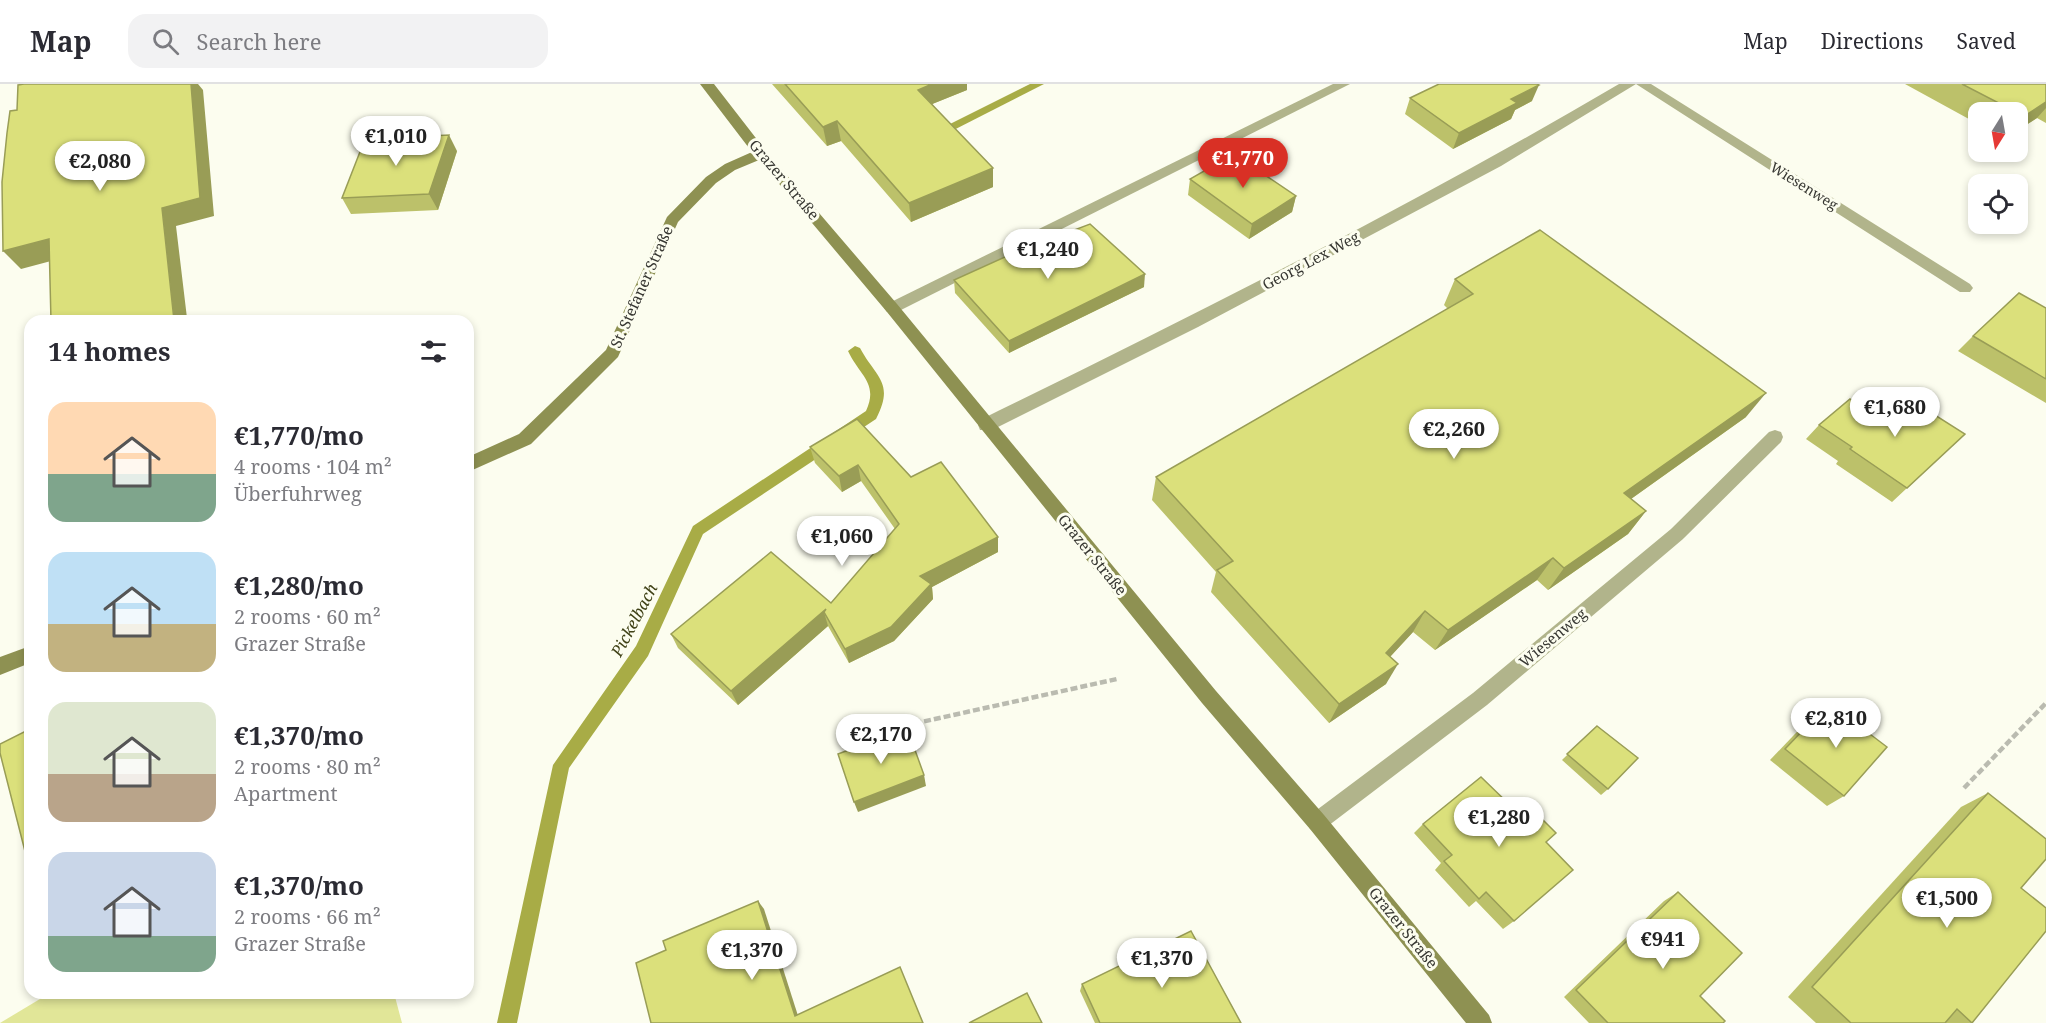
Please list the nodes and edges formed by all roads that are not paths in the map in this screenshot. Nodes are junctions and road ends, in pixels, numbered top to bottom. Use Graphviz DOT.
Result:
graph roads {
  1 [pos="707,84"];
  2 [pos="1343,84"];
  3 [pos="1629,84"];
  4 [pos="1642,84"];
  5 [pos="761,154"];
  6 [pos="1965,288"];
  7 [pos="892,308"];
  8 [pos="986,425"];
  9 [pos="1775,438"];
  10 [pos="474,462"];
  11 [pos="24,656"];
  12 [pos="0,666"];
  13 [pos="1317,822"];
  14 [pos="1481,1023"];
  1 -- 5 [label="street, Grazer Straße"];
  2 -- 7 [label="street"];
  3 -- 8 [label="street, Georg Lex Weg"];
  4 -- 6 [label="street, Wiesenweg"];
  5 -- 7 [label="street, Grazer Straße"];
  5 -- 10 [label="street, St. Stefaner Straße"];
  7 -- 8 [label="street, Grazer Straße"];
  8 -- 13 [label="street, Grazer Straße"];
  9 -- 13 [label="street, Wiesenweg"];
  11 -- 12 [label="street"];
  13 -- 14 [label="street, Grazer Straße"];
}
